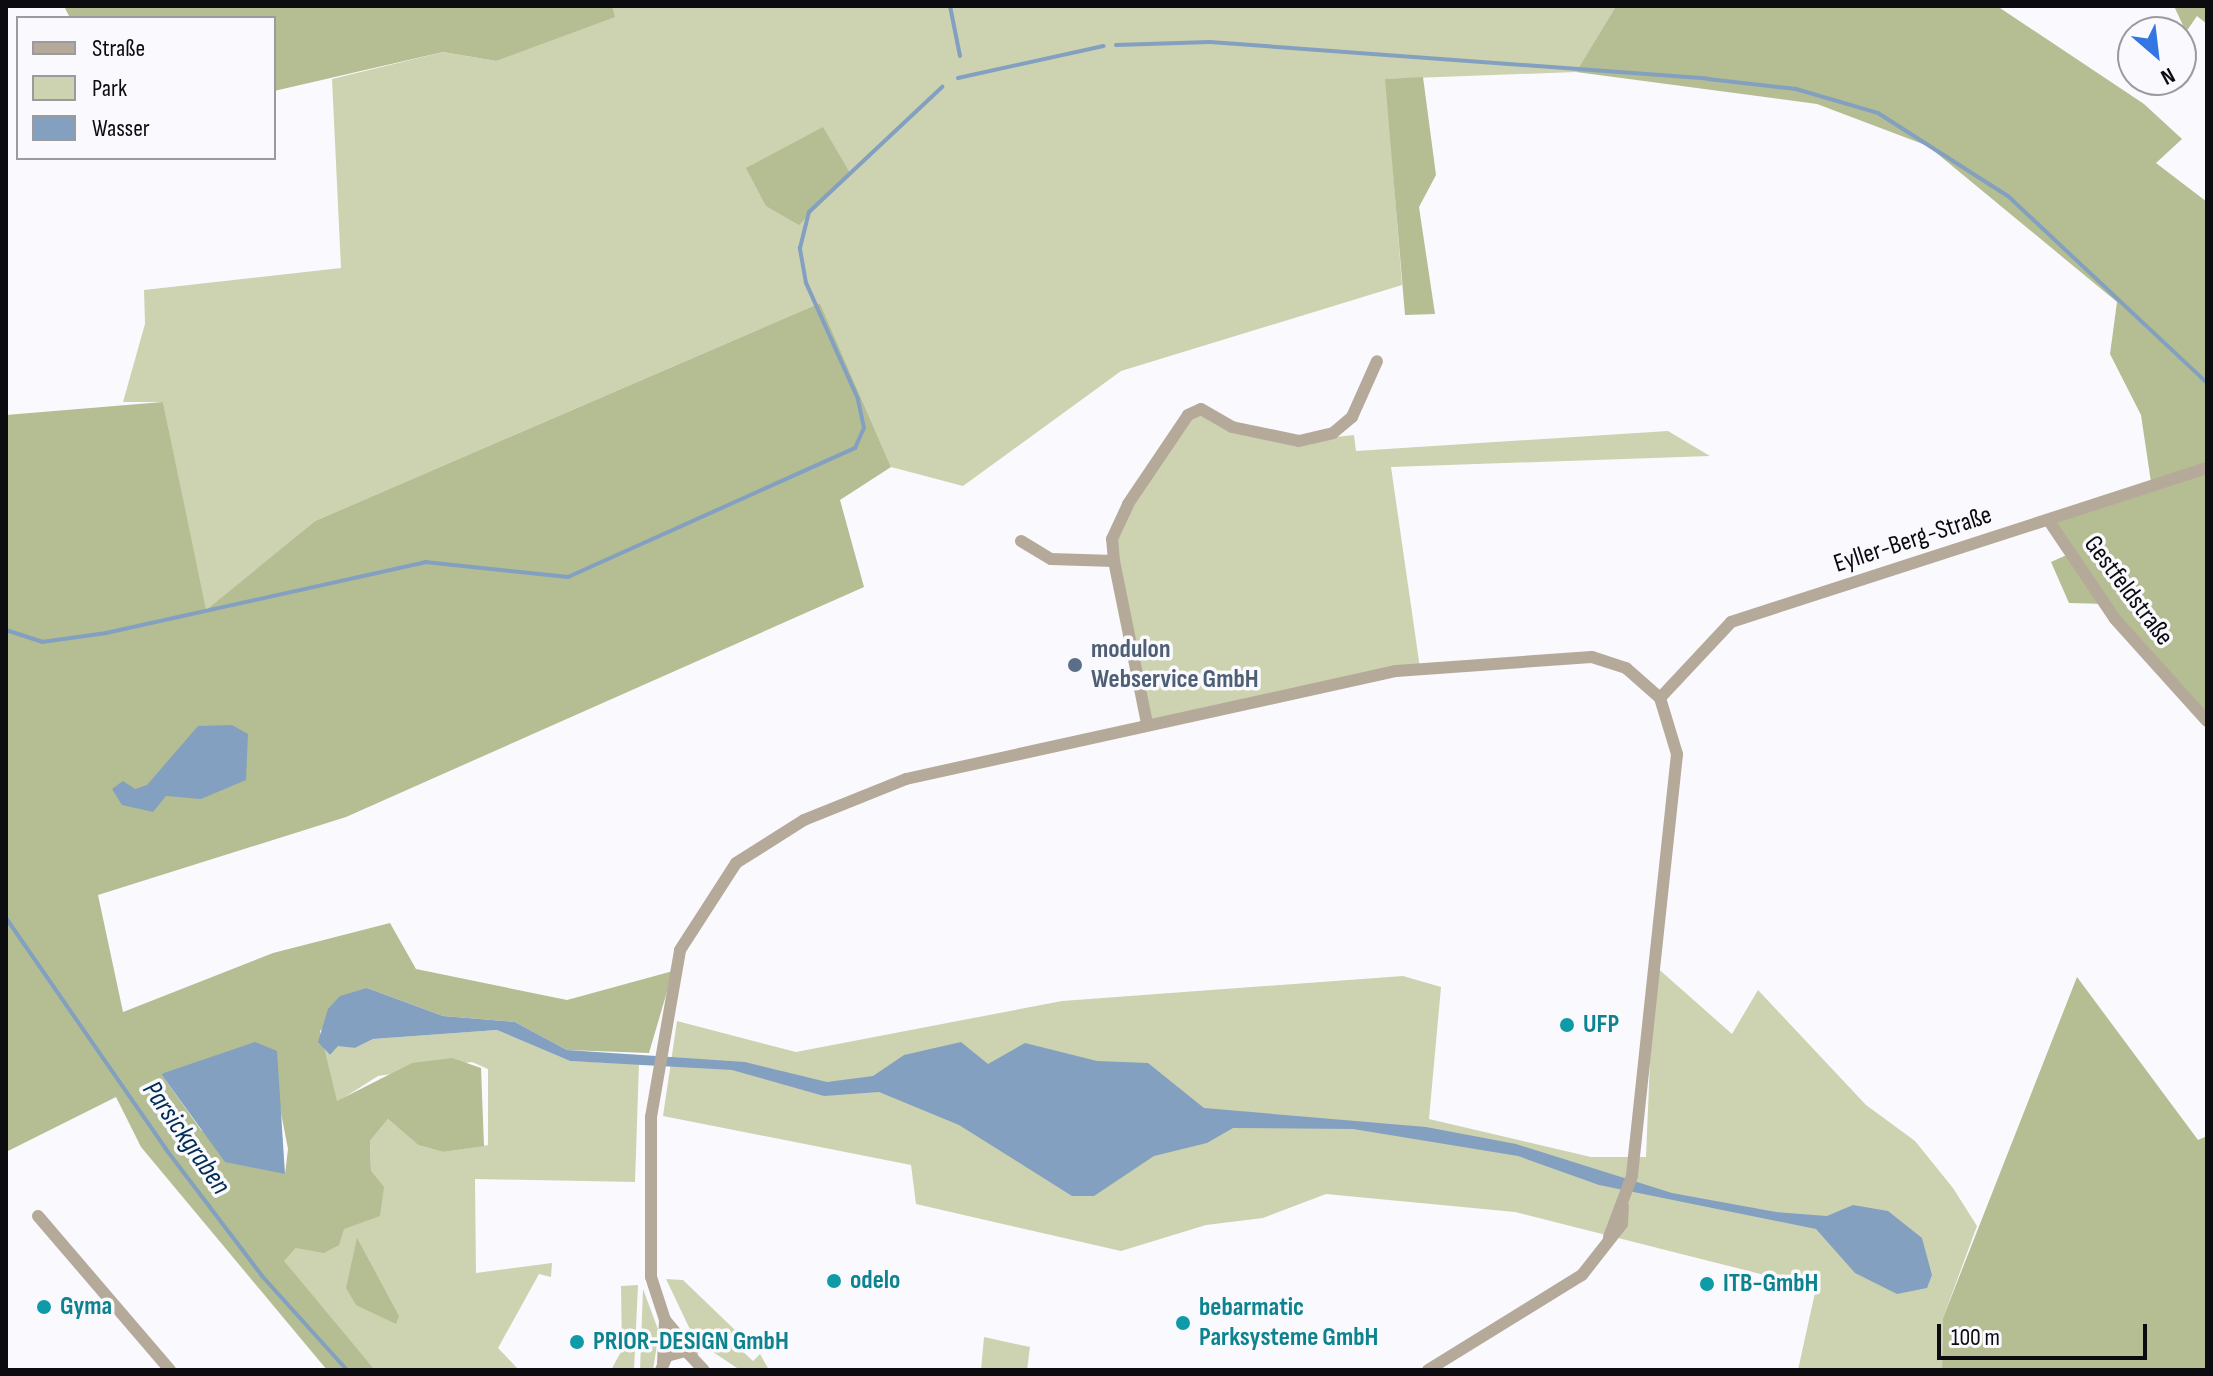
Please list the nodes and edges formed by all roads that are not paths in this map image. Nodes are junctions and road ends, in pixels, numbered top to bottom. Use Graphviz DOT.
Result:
graph roads {
  1 [pos="1377,361"];
  2 [pos="2207,468"];
  3 [pos="2049,521"];
  4 [pos="1021,541"];
  5 [pos="1114,561"];
  6 [pos="1660,698"];
  7 [pos="2207,721"];
  8 [pos="1147,723"];
  9 [pos="38,1216"];
  10 [pos="665,1320"];
  11 [pos="699,1361"];
  12 [pos="661,1368"];
  13 [pos="170,1370"];
  14 [pos="715,1370"];
  15 [pos="1428,1370"];
  1 -- 5 [label="street"];
  2 -- 3 [label="street, Eyller-Berg-Straße"];
  3 -- 6 [label="street, Eyller-Berg-Straße"];
  3 -- 7 [label="street, Gestfeldstraße"];
  4 -- 5 [label="street"];
  5 -- 8 [label="street"];
  6 -- 8 [label="street"];
  6 -- 15 [label="street"];
  8 -- 10 [label="street"];
  9 -- 13 [label="street"];
  10 -- 11 [label="street"];
  10 -- 12 [label="street"];
  11 -- 12 [label="street"];
  11 -- 14 [label="street"];
}
